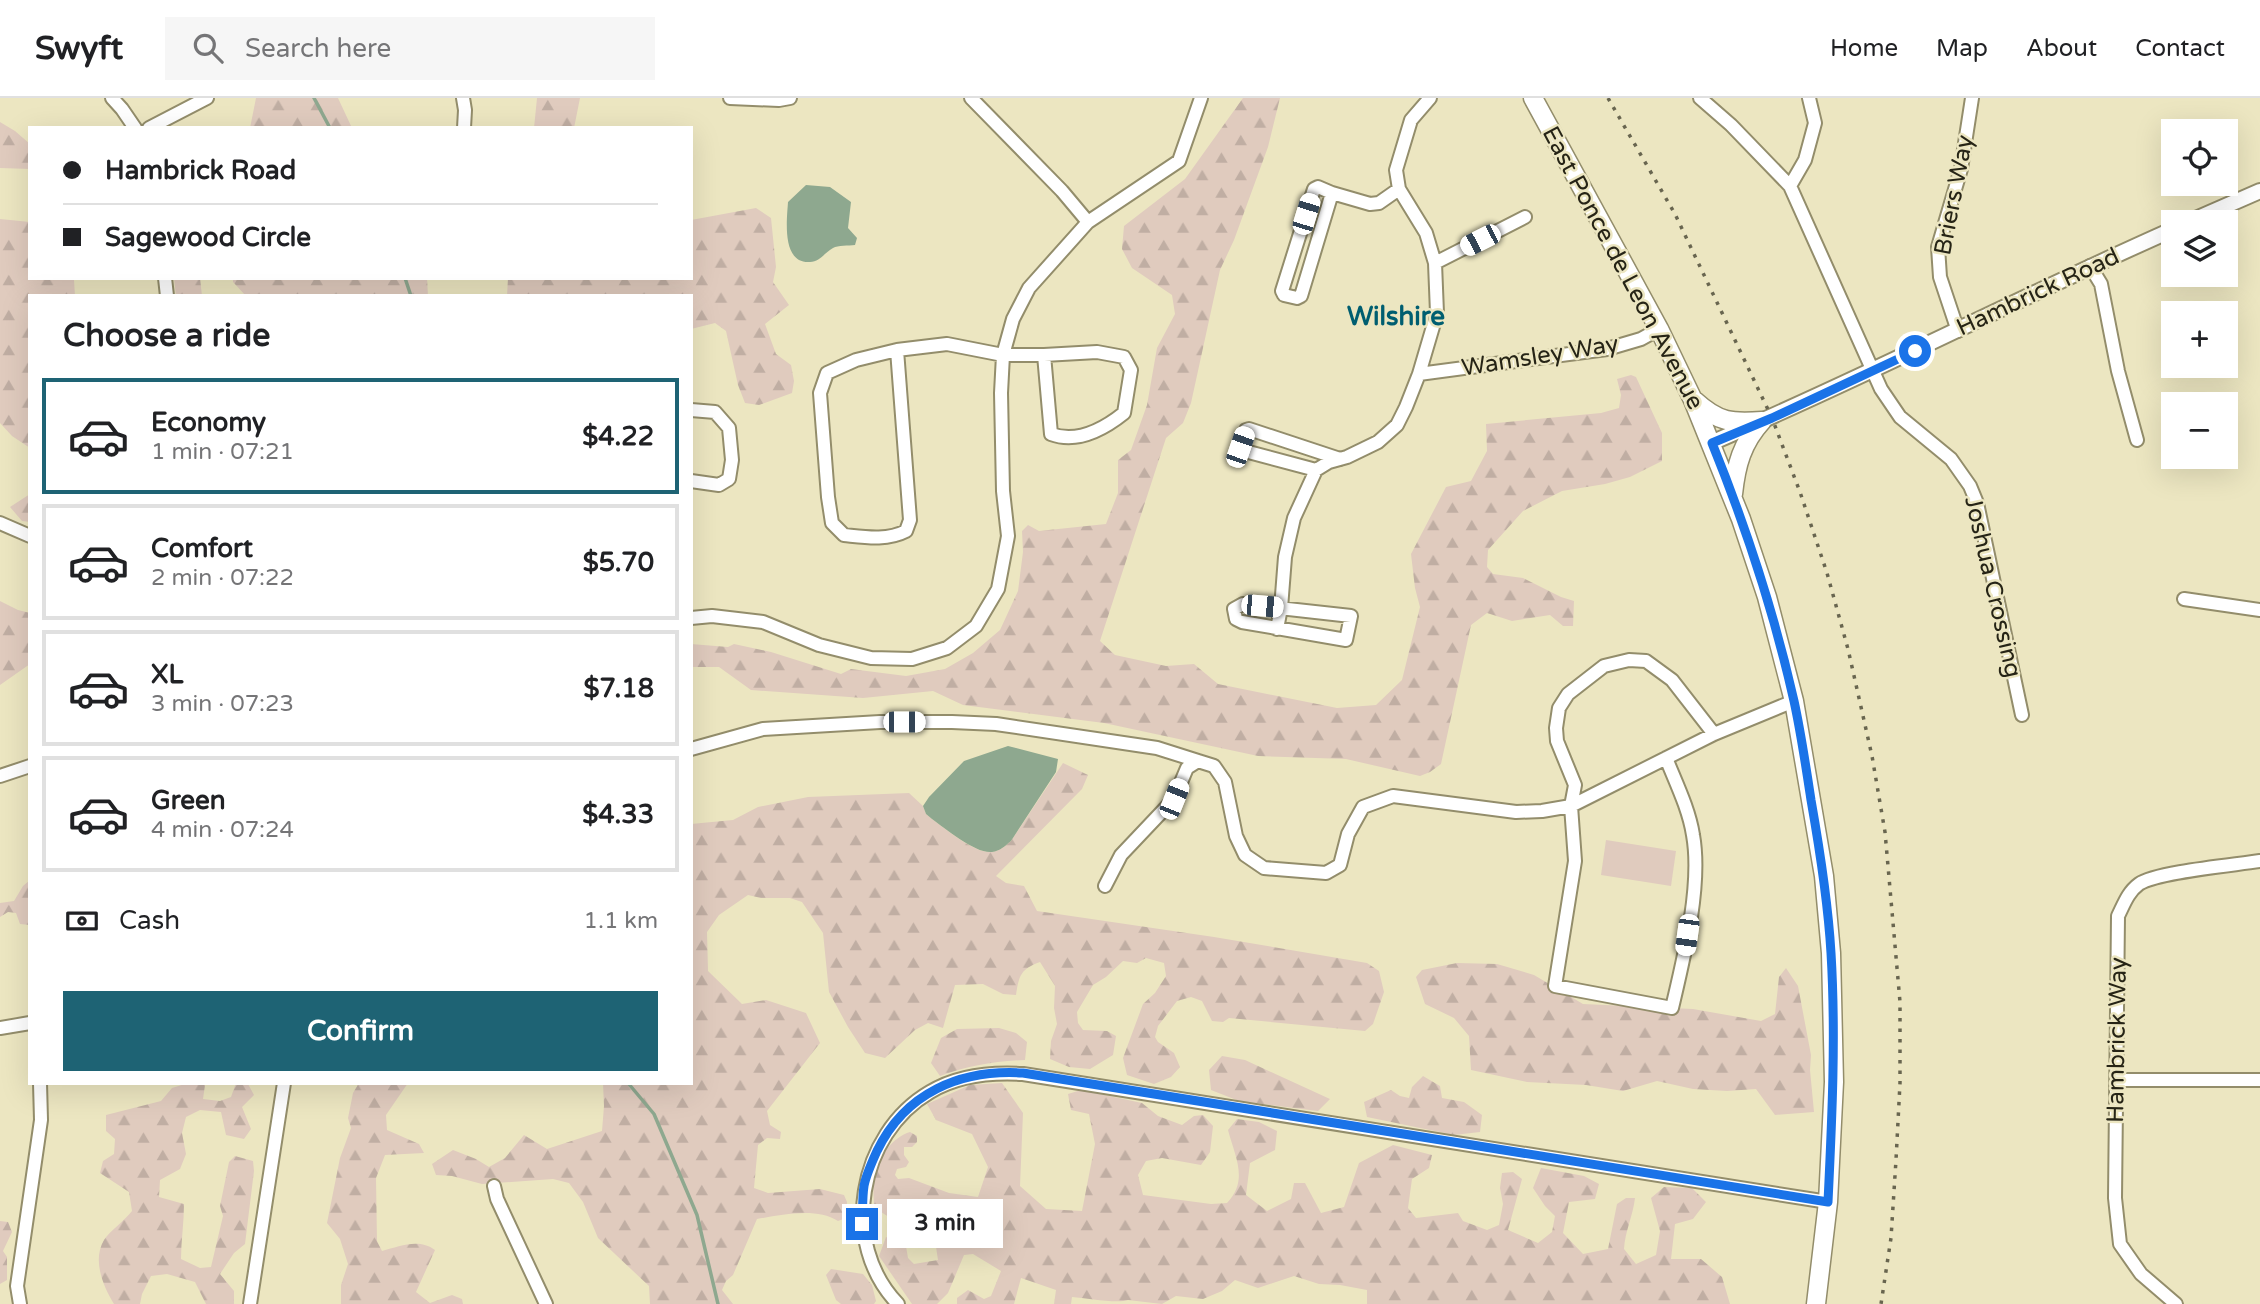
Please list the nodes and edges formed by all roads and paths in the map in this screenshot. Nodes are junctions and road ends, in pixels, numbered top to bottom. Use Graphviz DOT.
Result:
graph roads {
  1 [pos="112,98"];
  2 [pos="207,98"];
  3 [pos="464,98"];
  4 [pos="730,98"];
  5 [pos="790,98"];
  6 [pos="971,98"];
  7 [pos="1201,98"];
  8 [pos="1430,98"];
  9 [pos="1533,98"];
  10 [pos="1700,98"];
  11 [pos="1809,98"];
  12 [pos="1972,98"];
  13 [pos="134,126"];
  14 [pos="153,126"];
  15 [pos="464,126"];
  16 [pos="1790,186"];
  17 [pos="1399,189"];
  18 [pos="1332,193"];
  19 [pos="2259,195"];
  20 [pos="2220,210"];
  21 [pos="1525,217"];
  22 [pos="1088,222"];
  23 [pos="2161,235"];
  24 [pos="1435,263"];
  25 [pos="2090,266"];
  26 [pos="1659,330"];
  27 [pos="1958,331"];
  28 [pos="897,350"];
  29 [pos="1003,355"];
  30 [pos="1044,355"];
  31 [pos="1873,371"];
  32 [pos="1419,373"];
  33 [pos="1693,400"];
  34 [pos="693,410"];
  35 [pos="1762,421"];
  36 [pos="2137,440"];
  37 [pos="1712,443"];
  38 [pos="1340,459"];
  39 [pos="1316,470"];
  40 [pos="693,481"];
  41 [pos="1733,496"];
  42 [pos="0,523"];
  43 [pos="28,535"];
  44 [pos="2184,599"];
  45 [pos="1282,608"];
  46 [pos="2260,610"];
  47 [pos="693,618"];
  48 [pos="1278,629"];
  49 [pos="1794,701"];
  50 [pos="2022,715"];
  51 [pos="1714,734"];
  52 [pos="693,748"];
  53 [pos="1666,758"];
  54 [pos="1198,761"];
  55 [pos="28,767"];
  56 [pos="0,776"];
  57 [pos="1571,806"];
  58 [pos="2260,861"];
  59 [pos="1105,886"];
  60 [pos="28,1023"];
  61 [pos="0,1028"];
  62 [pos="2117,1080"];
  63 [pos="2260,1080"];
  64 [pos="40,1085"];
  65 [pos="284,1085"];
  66 [pos="494,1186"];
  67 [pos="1828,1202"];
  68 [pos="20,1304"];
  69 [pos="250,1304"];
  70 [pos="546,1304"];
  71 [pos="898,1304"];
  72 [pos="1815,1304"];
  73 [pos="2176,1304"];
  1 -- 13 [label="street"];
  2 -- 14 [label="street"];
  3 -- 15 [label="street"];
  4 -- 5 [label="street"];
  6 -- 22 [label="street"];
  7 -- 22 [label="street"];
  8 -- 17 [label="street"];
  9 -- 26 [label="main road, East Ponce de Leon Avenue"];
  10 -- 16 [label="street, Joshua Crossing"];
  11 -- 16 [label="street"];
  12 -- 27 [label="street, Briers Way"];
  16 -- 31 [label="street, Joshua Crossing"];
  17 -- 18 [label="street"];
  17 -- 24 [label="street"];
  18 -- 18 [label="street"];
  19 -- 20 [label="street"];
  21 -- 24 [label="street"];
  22 -- 29 [label="street"];
  23 -- 25 [label="street, Hambrick Road"];
  24 -- 32 [label="street"];
  25 -- 27 [label="street, Hambrick Road"];
  25 -- 36 [label="street"];
  26 -- 32 [label="street, Wamsley Way"];
  26 -- 33 [label="main road, East Ponce de Leon Avenue"];
  27 -- 31 [label="street, Hambrick Road"];
  28 -- 28 [label="street"];
  28 -- 29 [label="street"];
  29 -- 30 [label="street"];
  29 -- 47 [label="street"];
  30 -- 30 [label="street"];
  31 -- 35 [label="street, Hambrick Road"];
  31 -- 50 [label="street, Joshua Crossing"];
  32 -- 38 [label="street"];
  33 -- 35 [label="main road"];
  33 -- 37 [label="main road, East Ponce de Leon Avenue"];
  34 -- 40 [label="street"];
  35 -- 37 [label="street, Hambrick Road"];
  35 -- 41 [label="main road"];
  37 -- 41 [label="main road, East Ponce de Leon Avenue"];
  38 -- 39 [label="street"];
  38 -- 39 [label="street"];
  39 -- 45 [label="street"];
  41 -- 49 [label="main road, East Ponce de Leon Avenue"];
  42 -- 43 [label="street"];
  44 -- 46 [label="street"];
  45 -- 48 [label="street"];
  45 -- 48 [label="street"];
  45 -- 48 [label="street"];
  49 -- 51 [label="street"];
  49 -- 67 [label="main road, East Ponce de Leon Avenue"];
  51 -- 53 [label="street"];
  51 -- 57 [label="street"];
  52 -- 54 [label="street"];
  53 -- 57 [label="street"];
  53 -- 57 [label="street"];
  54 -- 57 [label="street"];
  54 -- 59 [label="street"];
  55 -- 56 [label="street"];
  58 -- 62 [label="street, Hambrick Way"];
  60 -- 61 [label="street"];
  62 -- 63 [label="street"];
  62 -- 73 [label="street, Hambrick Way"];
  64 -- 68 [label="street"];
  65 -- 69 [label="street"];
  66 -- 70 [label="street"];
  67 -- 71 [label="street"];
  67 -- 72 [label="main road, East Ponce de Leon Avenue"];
}
